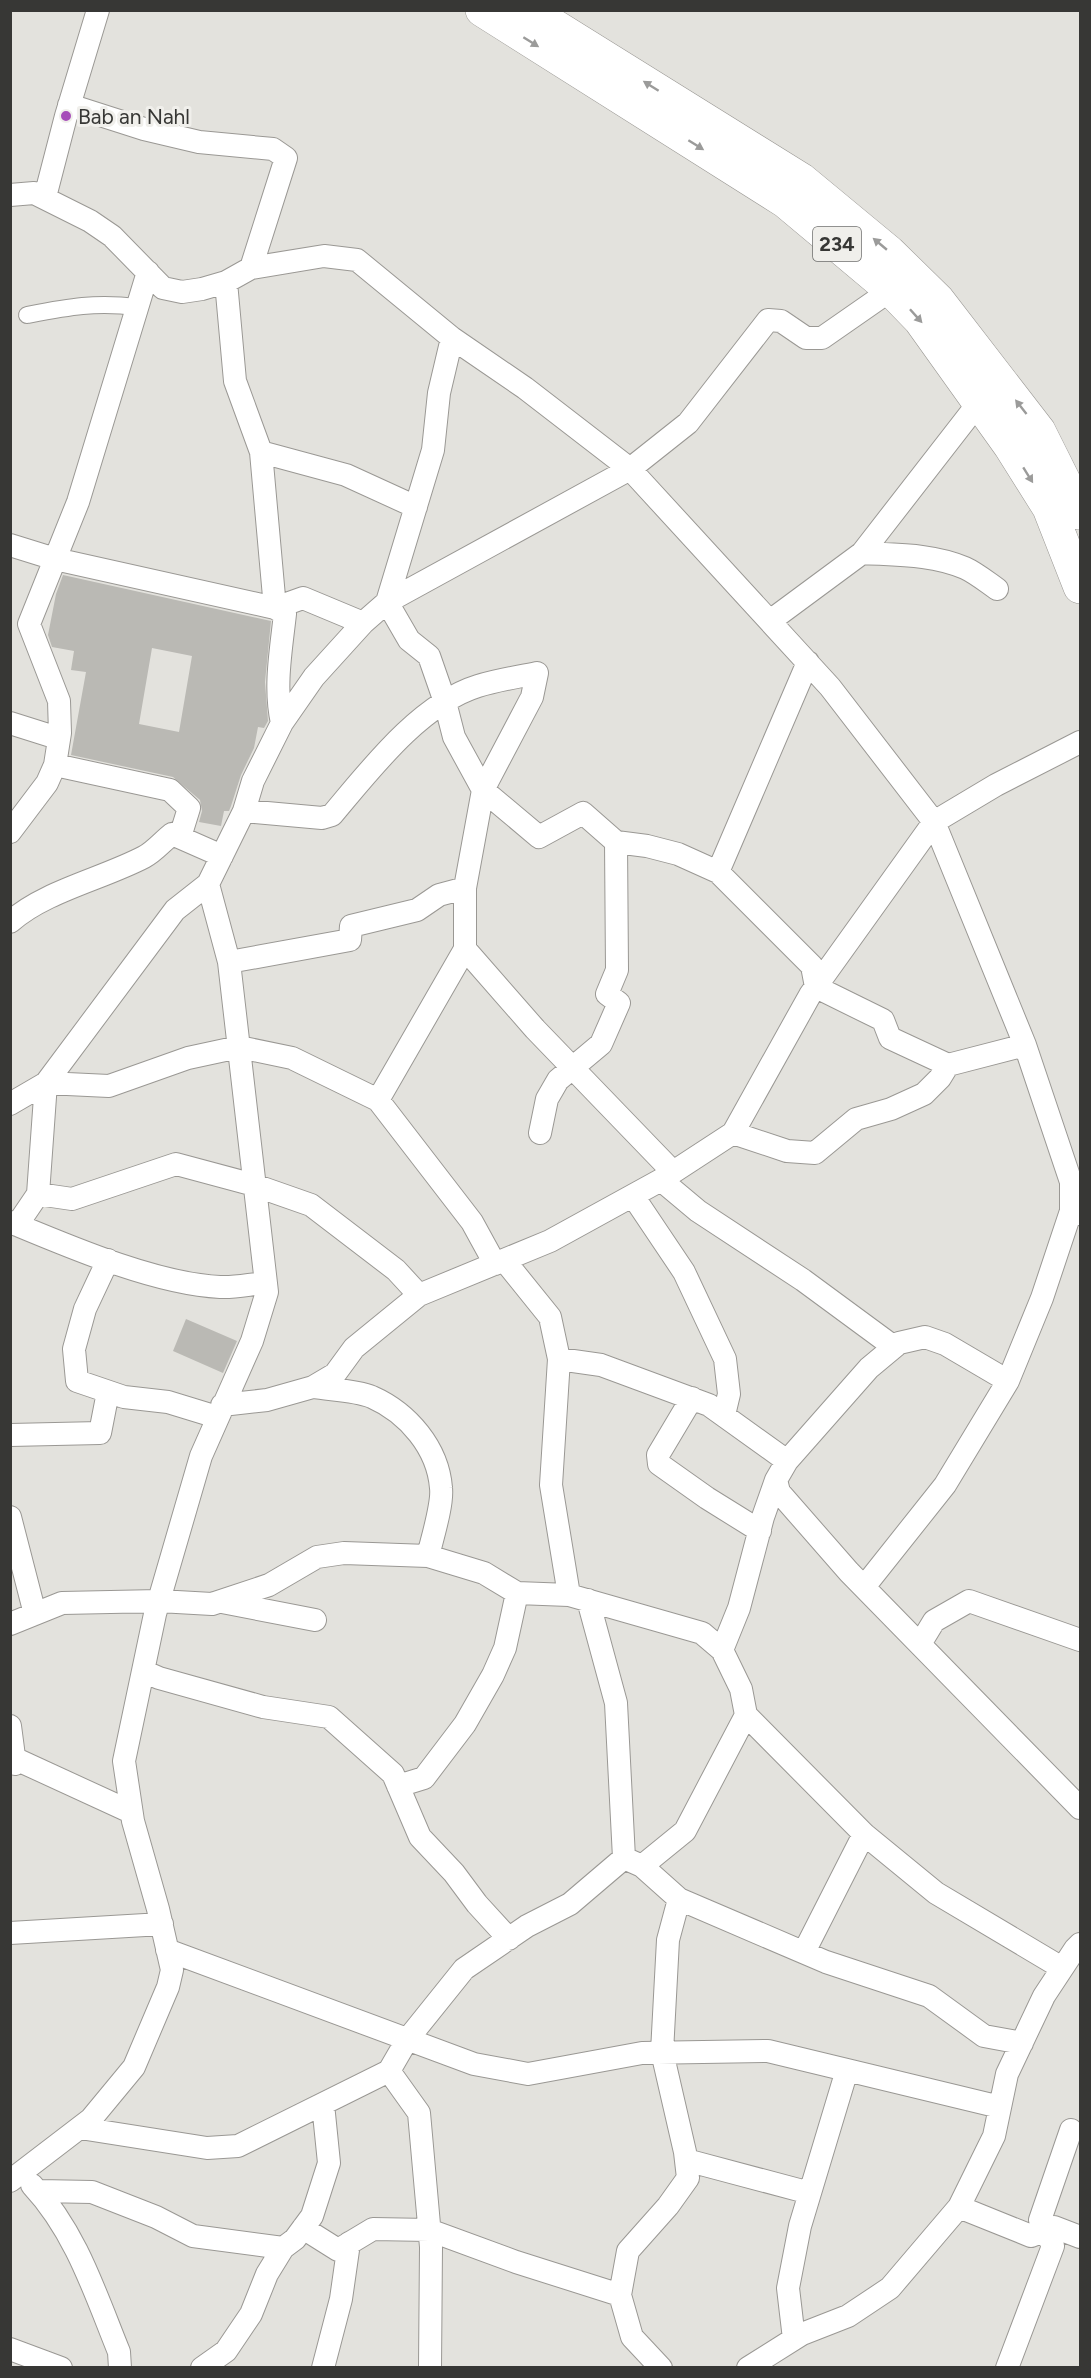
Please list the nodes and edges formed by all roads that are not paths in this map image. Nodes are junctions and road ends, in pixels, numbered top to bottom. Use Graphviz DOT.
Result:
graph roads {
  1 [pos="98,10"];
  2 [pos="482,10"];
  3 [pos="530,10"];
  4 [pos="69,105"];
  5 [pos="10,195"];
  6 [pos="45,197"];
  7 [pos="251,268"];
  8 [pos="148,272"];
  9 [pos="226,282"];
  10 [pos="891,290"];
  11 [pos="137,307"];
  12 [pos="27,315"];
  13 [pos="452,338"];
  14 [pos="980,401"];
  15 [pos="261,452"];
  16 [pos="630,469"];
  17 [pos="416,507"];
  18 [pos="1080,513"];
  19 [pos="10,545"];
  20 [pos="862,553"];
  21 [pos="55,559"];
  22 [pos="1080,587"];
  23 [pos="997,589"];
  24 [pos="387,602"];
  25 [pos="275,608"];
  26 [pos="770,621"];
  27 [pos="363,623"];
  28 [pos="808,662"];
  29 [pos="445,702"];
  30 [pos="10,723"];
  31 [pos="282,723"];
  32 [pos="60,733"];
  33 [pos="1080,742"];
  34 [pos="55,765"];
  35 [pos="483,790"];
  36 [pos="244,812"];
  37 [pos="934,822"];
  38 [pos="10,832"];
  39 [pos="180,837"];
  40 [pos="616,842"];
  41 [pos="222,856"];
  42 [pos="718,872"];
  43 [pos="208,884"];
  44 [pos="465,888"];
  45 [pos="10,922"];
  46 [pos="465,949"];
  47 [pos="229,962"];
  48 [pos="816,987"];
  49 [pos="1025,1045"];
  50 [pos="239,1047"];
  51 [pos="948,1065"];
  52 [pos="574,1069"];
  53 [pos="46,1083"];
  54 [pos="378,1100"];
  55 [pos="10,1104"];
  56 [pos="540,1133"];
  57 [pos="733,1133"];
  58 [pos="667,1176"];
  59 [pos="254,1185"];
  60 [pos="38,1194"];
  61 [pos="633,1196"];
  62 [pos="1076,1212"];
  63 [pos="14,1224"];
  64 [pos="108,1260"];
  65 [pos="500,1262"];
  66 [pos="266,1283"];
  67 [pos="419,1295"];
  68 [pos="894,1347"];
  69 [pos="559,1359"];
  70 [pos="1008,1381"];
  71 [pos="313,1387"];
  72 [pos="108,1392"];
  73 [pos="692,1398"];
  74 [pos="220,1411"];
  75 [pos="724,1415"];
  76 [pos="10,1435"];
  77 [pos="782,1471"];
  78 [pos="10,1517"];
  79 [pos="760,1530"];
  80 [pos="428,1556"];
  81 [pos="864,1587"];
  82 [pos="517,1593"];
  83 [pos="578,1598"];
  84 [pos="159,1601"];
  85 [pos="219,1602"];
  86 [pos="35,1614"];
  87 [pos="315,1620"];
  88 [pos="10,1624"];
  89 [pos="1080,1640"];
  90 [pos="920,1644"];
  91 [pos="722,1650"];
  92 [pos="142,1671"];
  93 [pos="746,1716"];
  94 [pos="10,1726"];
  95 [pos="398,1786"];
  96 [pos="1080,1808"];
  97 [pos="131,1812"];
  98 [pos="864,1834"];
  99 [pos="633,1862"];
  100 [pos="679,1899"];
  101 [pos="162,1924"];
  102 [pos="10,1933"];
  103 [pos="509,1939"];
  104 [pos="1080,1944"];
  105 [pos="167,1950"];
  106 [pos="804,1952"];
  107 [pos="1062,1968"];
  108 [pos="407,2040"];
  109 [pos="1022,2043"];
  110 [pos="662,2052"];
  111 [pos="847,2070"];
  112 [pos="389,2071"];
  113 [pos="323,2104"];
  114 [pos="1000,2107"];
  115 [pos="81,2128"];
  116 [pos="1071,2130"];
  117 [pos="686,2160"];
  118 [pos="15,2175"];
  119 [pos="39,2192"];
  120 [pos="810,2193"];
  121 [pos="959,2207"];
  122 [pos="303,2228"];
  123 [pos="429,2230"];
  124 [pos="1044,2230"];
  125 [pos="1080,2236"];
  126 [pos="349,2243"];
  127 [pos="283,2248"];
  128 [pos="620,2295"];
  129 [pos="794,2339"];
  130 [pos="10,2349"];
  131 [pos="61,2367"];
  132 [pos="120,2367"];
  133 [pos="202,2367"];
  134 [pos="323,2367"];
  135 [pos="430,2367"];
  136 [pos="661,2367"];
  137 [pos="748,2367"];
  138 [pos="1007,2367"];
  1 -- 4 [label="street"];
  2 -- 10 [label="main road, 234, one-way"];
  18 -- 3 [label="main road, 234, one-way"];
  4 -- 6 [label="street"];
  4 -- 7 [label="street"];
  5 -- 6 [label="street"];
  6 -- 8 [label="street"];
  7 -- 9 [label="street"];
  7 -- 13 [label="street"];
  8 -- 9 [label="street"];
  8 -- 11 [label="street"];
  9 -- 15 [label="street"];
  10 -- 14 [label="main road, 234, one-way"];
  10 -- 16 [label="street"];
  11 -- 12 [label="street"];
  11 -- 21 [label="street"];
  13 -- 16 [label="street"];
  13 -- 17 [label="street"];
  14 -- 20 [label="street"];
  14 -- 22 [label="main road, 234, one-way"];
  15 -- 17 [label="street"];
  15 -- 25 [label="street"];
  16 -- 24 [label="street"];
  16 -- 26 [label="street"];
  17 -- 24 [label="street"];
  19 -- 21 [label="street"];
  20 -- 23 [label="street"];
  20 -- 26 [label="street"];
  21 -- 25 [label="street"];
  21 -- 32 [label="street"];
  24 -- 27 [label="street"];
  24 -- 29 [label="street"];
  25 -- 27 [label="street"];
  25 -- 31 [label="street"];
  26 -- 28 [label="street"];
  27 -- 31 [label="street"];
  28 -- 37 [label="street"];
  28 -- 42 [label="street"];
  29 -- 35 [label="street"];
  29 -- 35 [label="street"];
  29 -- 36 [label="street"];
  30 -- 32 [label="street"];
  31 -- 36 [label="street"];
  32 -- 34 [label="street"];
  33 -- 37 [label="street"];
  34 -- 38 [label="street"];
  34 -- 39 [label="street"];
  35 -- 40 [label="street"];
  35 -- 44 [label="street"];
  36 -- 41 [label="street"];
  37 -- 48 [label="street"];
  37 -- 49 [label="street"];
  39 -- 41 [label="street"];
  39 -- 45 [label="street"];
  40 -- 42 [label="street"];
  40 -- 52 [label="street"];
  41 -- 43 [label="street"];
  42 -- 48 [label="street"];
  43 -- 47 [label="street"];
  43 -- 53 [label="street"];
  44 -- 46 [label="street"];
  44 -- 47 [label="street"];
  46 -- 52 [label="street"];
  46 -- 54 [label="street"];
  47 -- 50 [label="street"];
  48 -- 51 [label="street"];
  48 -- 57 [label="street"];
  49 -- 51 [label="street"];
  49 -- 62 [label="street"];
  50 -- 53 [label="street"];
  50 -- 54 [label="street"];
  50 -- 59 [label="street"];
  51 -- 57 [label="street"];
  52 -- 56 [label="street"];
  52 -- 58 [label="street"];
  53 -- 55 [label="street"];
  53 -- 60 [label="street"];
  54 -- 65 [label="street"];
  57 -- 58 [label="street"];
  58 -- 61 [label="street"];
  58 -- 68 [label="street"];
  59 -- 60 [label="street"];
  59 -- 66 [label="street"];
  59 -- 67 [label="street"];
  60 -- 63 [label="street"];
  61 -- 65 [label="street"];
  61 -- 75 [label="street"];
  62 -- 70 [label="street"];
  63 -- 64 [label="street"];
  64 -- 66 [label="street"];
  64 -- 72 [label="street"];
  65 -- 67 [label="street"];
  65 -- 69 [label="street"];
  66 -- 74 [label="street"];
  67 -- 71 [label="street"];
  68 -- 70 [label="street"];
  68 -- 77 [label="street"];
  69 -- 73 [label="street"];
  69 -- 83 [label="street"];
  70 -- 81 [label="street"];
  71 -- 74 [label="street"];
  71 -- 80 [label="street"];
  72 -- 74 [label="street"];
  72 -- 76 [label="street"];
  73 -- 75 [label="street"];
  73 -- 79 [label="street"];
  74 -- 84 [label="street"];
  75 -- 77 [label="street"];
  77 -- 79 [label="street"];
  77 -- 81 [label="street"];
  78 -- 86 [label="street"];
  79 -- 91 [label="street"];
  80 -- 82 [label="street"];
  80 -- 85 [label="street"];
  81 -- 90 [label="street"];
  82 -- 83 [label="street"];
  82 -- 95 [label="street"];
  83 -- 91 [label="street"];
  83 -- 99 [label="street"];
  84 -- 85 [label="street"];
  84 -- 86 [label="street"];
  84 -- 92 [label="street"];
  85 -- 87 [label="street"];
  86 -- 88 [label="street"];
  89 -- 90 [label="street"];
  90 -- 96 [label="street"];
  91 -- 93 [label="street"];
  92 -- 95 [label="street"];
  92 -- 97 [label="street"];
  93 -- 98 [label="street"];
  93 -- 99 [label="street"];
  94 -- 97 [label="street"];
  95 -- 103 [label="street"];
  97 -- 101 [label="street"];
  98 -- 106 [label="street"];
  98 -- 107 [label="street"];
  99 -- 100 [label="street"];
  99 -- 103 [label="street"];
  100 -- 106 [label="street"];
  100 -- 110 [label="street"];
  101 -- 102 [label="street"];
  101 -- 105 [label="street"];
  103 -- 108 [label="street"];
  104 -- 107 [label="street"];
  105 -- 108 [label="street"];
  105 -- 115 [label="street"];
  106 -- 109 [label="street"];
  107 -- 109 [label="street"];
  108 -- 110 [label="street"];
  108 -- 112 [label="street"];
  109 -- 114 [label="street"];
  110 -- 111 [label="street"];
  110 -- 117 [label="street"];
  111 -- 114 [label="street"];
  111 -- 120 [label="street"];
  112 -- 113 [label="street"];
  112 -- 123 [label="street"];
  113 -- 115 [label="street"];
  113 -- 122 [label="street"];
  114 -- 121 [label="street"];
  115 -- 118 [label="street"];
  116 -- 124 [label="street"];
  117 -- 120 [label="street"];
  117 -- 128 [label="street"];
  118 -- 119 [label="street"];
  119 -- 127 [label="street"];
  119 -- 132 [label="street"];
  120 -- 129 [label="street"];
  121 -- 124 [label="street"];
  121 -- 129 [label="street"];
  122 -- 126 [label="street"];
  122 -- 127 [label="street"];
  123 -- 126 [label="street"];
  123 -- 128 [label="street"];
  123 -- 135 [label="street"];
  124 -- 125 [label="street"];
  124 -- 138 [label="street"];
  126 -- 134 [label="street"];
  127 -- 133 [label="street"];
  128 -- 136 [label="street"];
  129 -- 137 [label="street"];
  130 -- 131 [label="street"];
}
